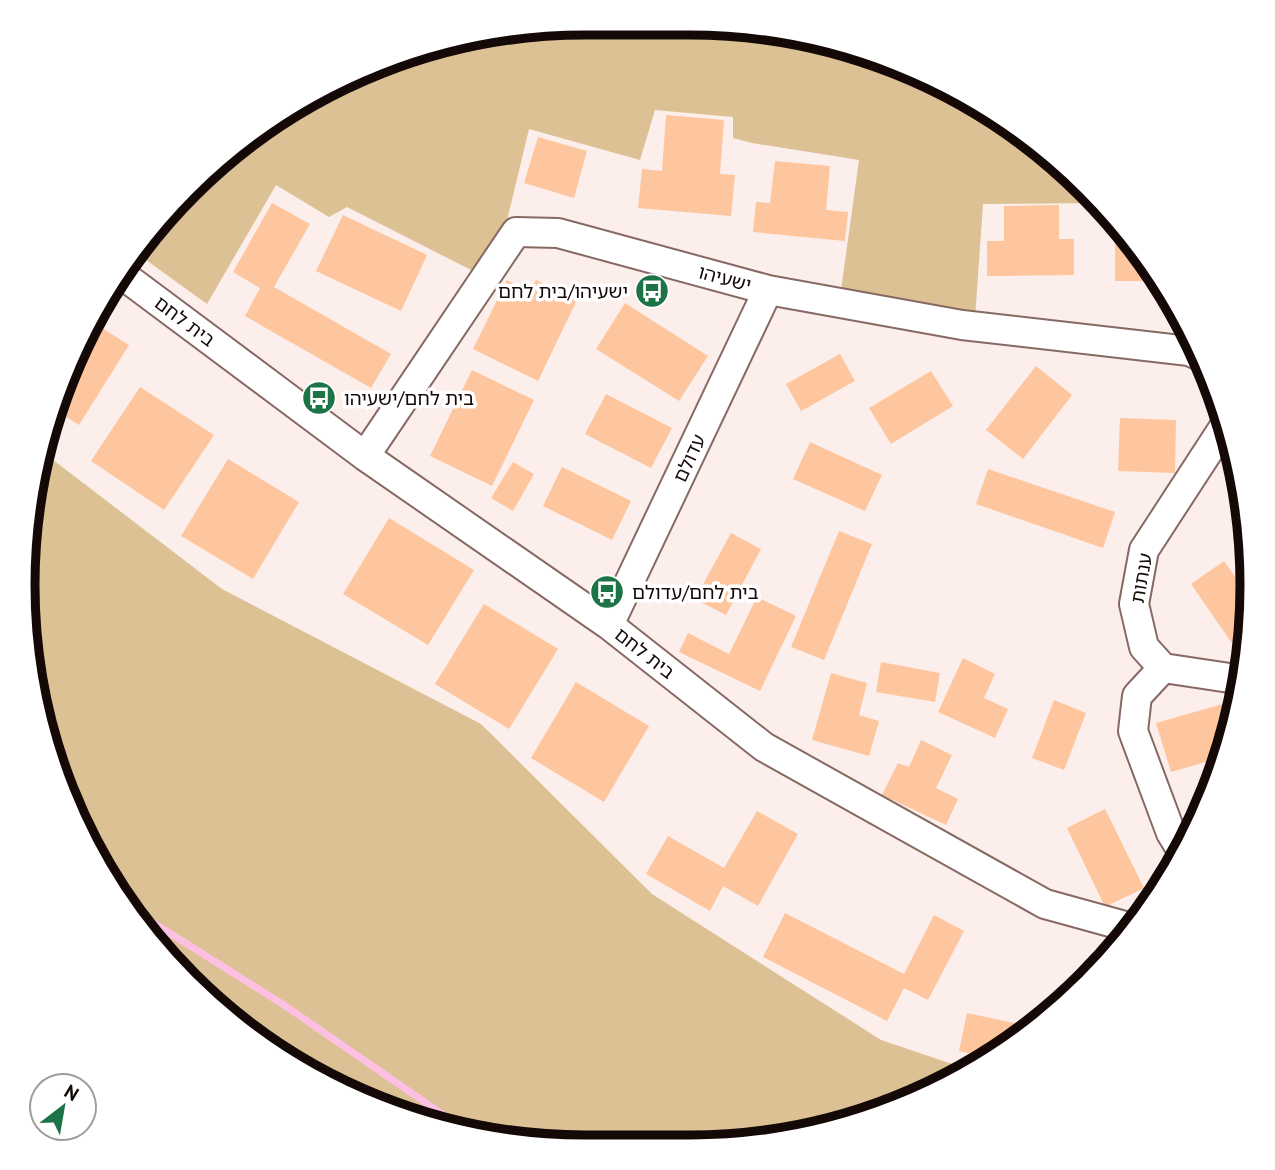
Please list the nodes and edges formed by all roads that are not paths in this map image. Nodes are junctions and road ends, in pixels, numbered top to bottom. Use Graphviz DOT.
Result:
graph roads {
  1 [pos="128,279"];
  2 [pos="768,290"];
  3 [pos="1187,351"];
  4 [pos="1219,435"];
  5 [pos="365,456"];
  6 [pos="609,625"];
  7 [pos="1163,668"];
  8 [pos="1231,678"];
  9 [pos="1176,841"];
  10 [pos="1122,925"];
  1 -- 5 [label="street, בית לחם"];
  2 -- 3 [label="street, ישעיהו"];
  2 -- 5 [label="street, ישעיהו"];
  2 -- 6 [label="street, עדולם"];
  4 -- 7 [label="street, ענתות"];
  5 -- 6 [label="street, בית לחם"];
  6 -- 10 [label="street, בית לחם"];
  7 -- 8 [label="street"];
  7 -- 9 [label="street"];
}
